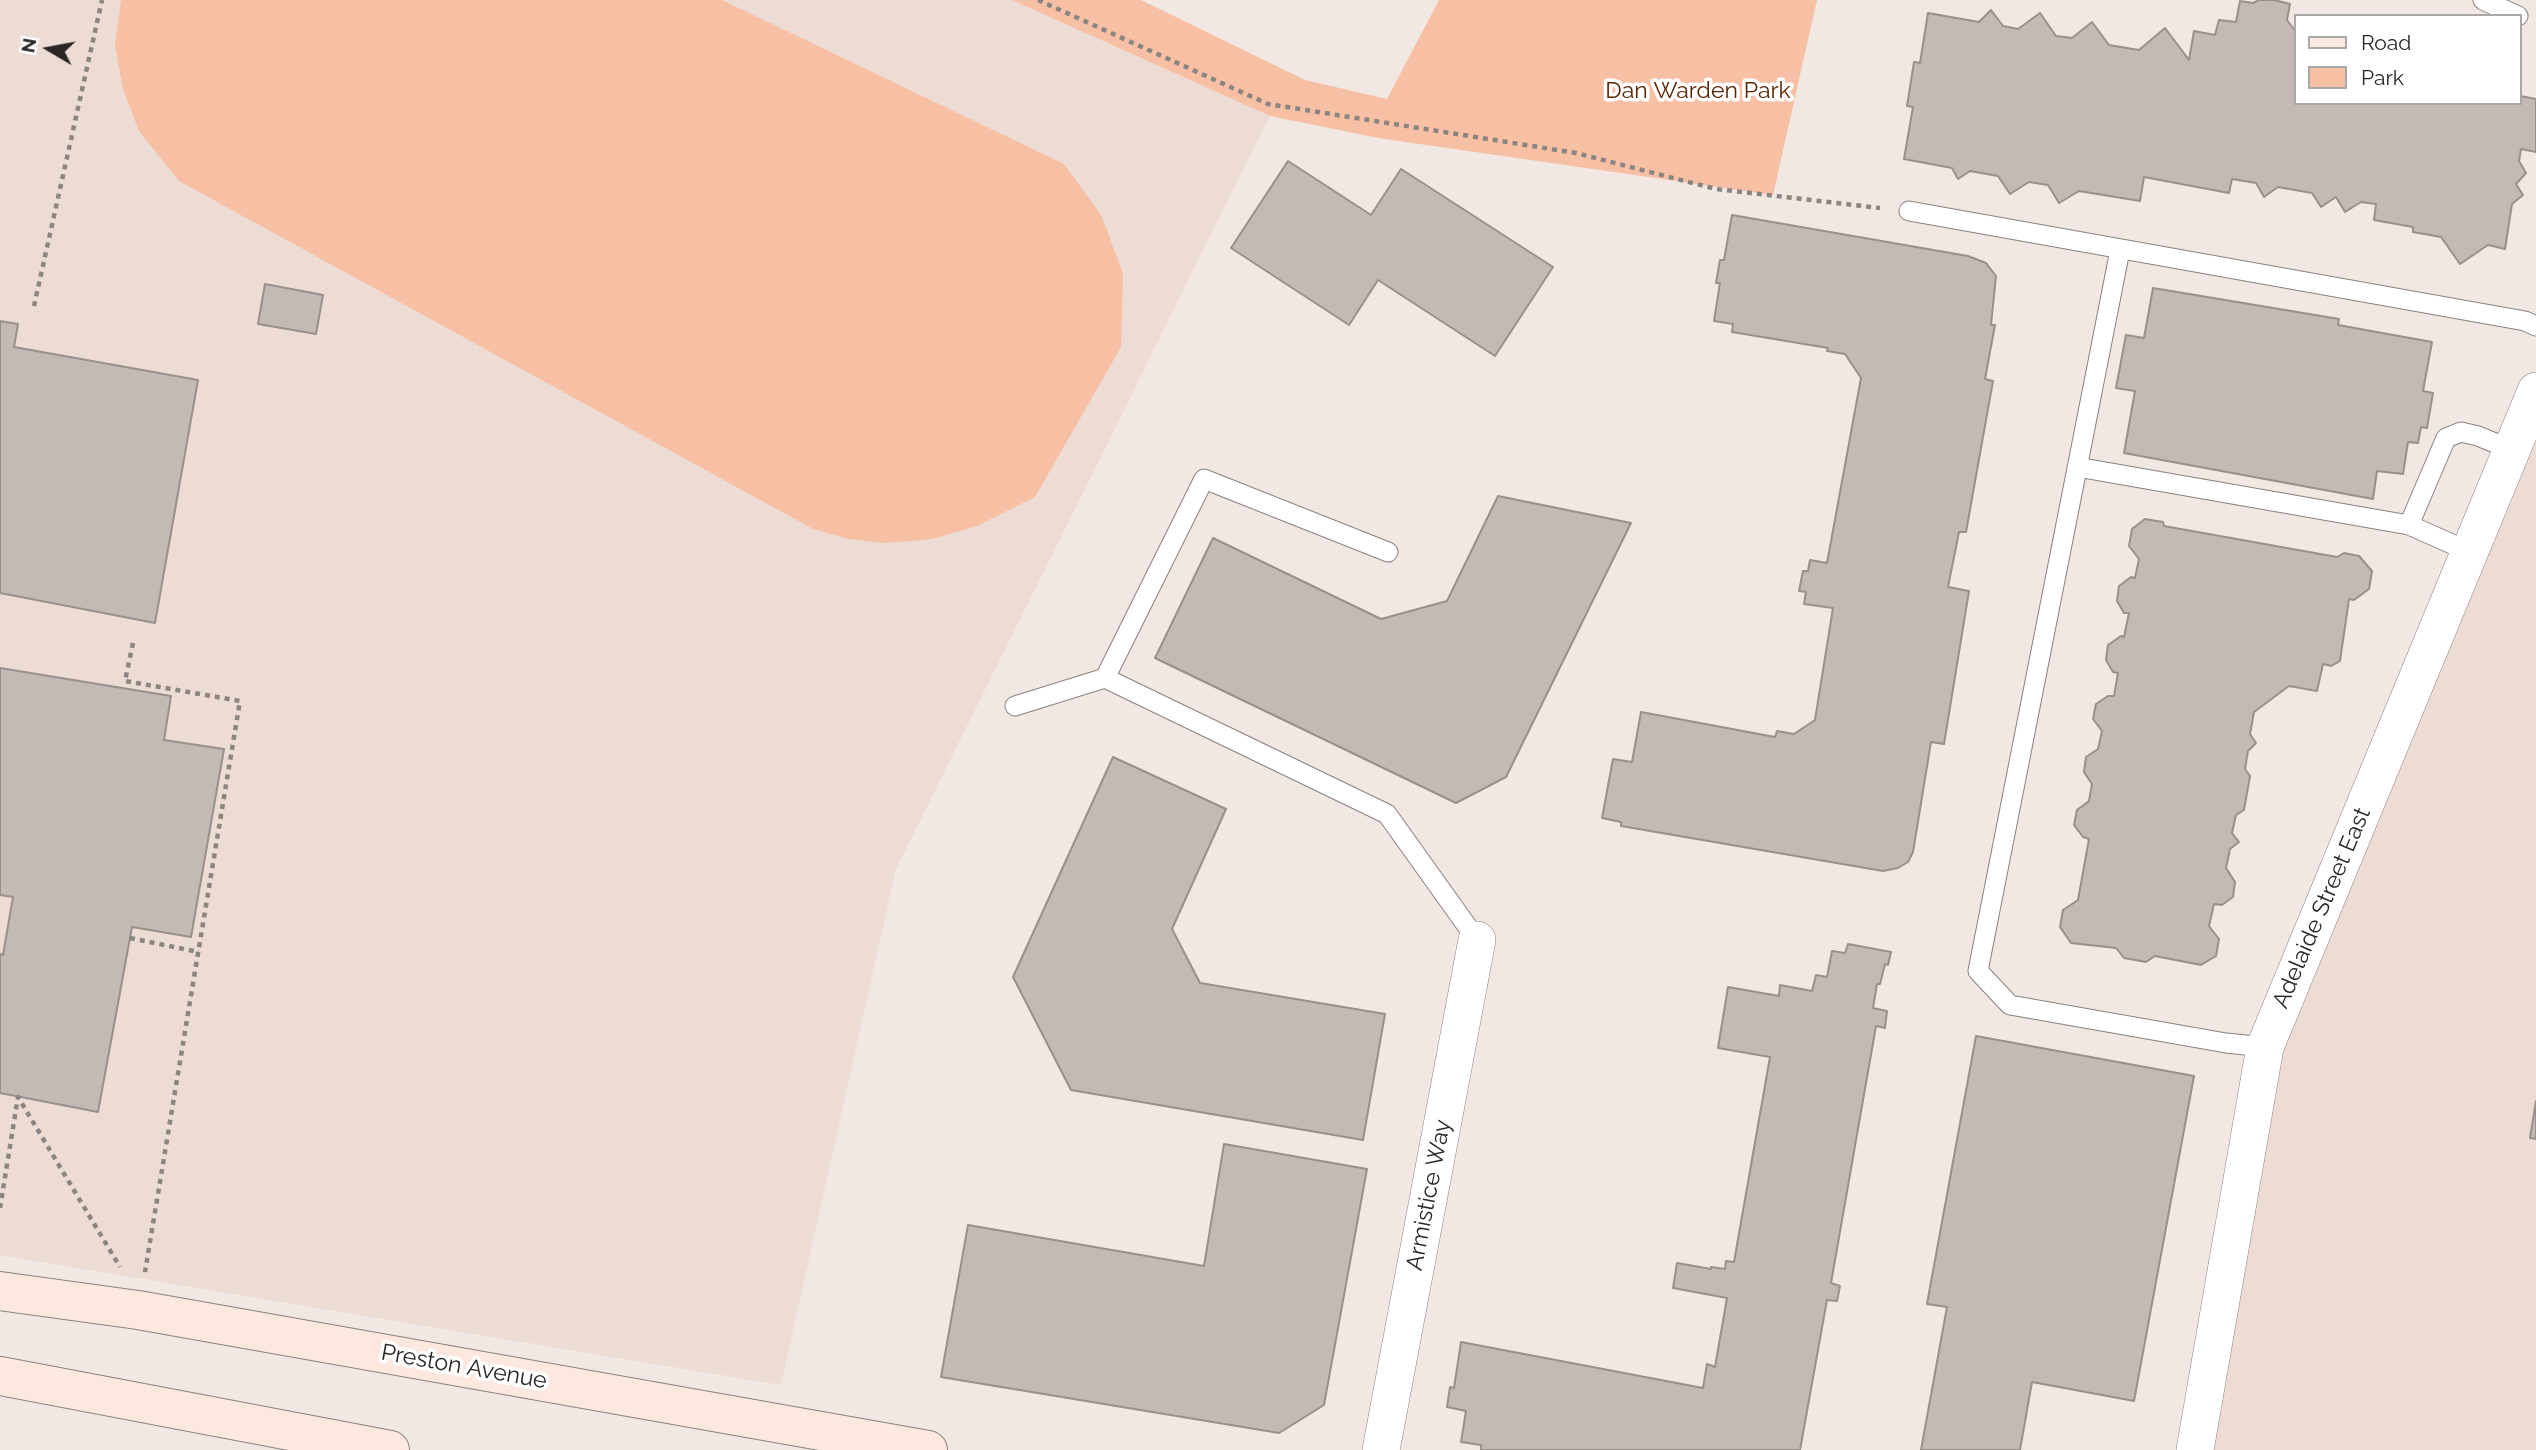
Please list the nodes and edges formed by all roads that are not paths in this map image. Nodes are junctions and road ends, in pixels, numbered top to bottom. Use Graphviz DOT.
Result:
graph roads {
  1 [pos="2483,0"];
  2 [pos="2514,14"];
  3 [pos="1909,211"];
  4 [pos="2120,250"];
  5 [pos="2536,326"];
  6 [pos="2536,391"];
  7 [pos="2512,450"];
  8 [pos="2077,467"];
  9 [pos="2409,525"];
  10 [pos="1388,552"];
  11 [pos="2470,552"];
  12 [pos="1105,678"];
  13 [pos="1015,706"];
  14 [pos="1477,940"];
  15 [pos="2265,1047"];
  16 [pos="0,1291"];
  17 [pos="0,1376"];
  18 [pos="390,1450"];
  19 [pos="928,1450"];
  20 [pos="1381,1450"];
  21 [pos="2195,1450"];
  1 -- 2 [label="lane"];
  3 -- 4 [label="lane"];
  4 -- 5 [label="lane"];
  4 -- 8 [label="lane"];
  6 -- 7 [label="street, Adelaide Street East"];
  7 -- 9 [label="lane"];
  7 -- 11 [label="street, Adelaide Street East"];
  8 -- 9 [label="lane"];
  8 -- 15 [label="lane"];
  9 -- 11 [label="lane"];
  10 -- 12 [label="lane"];
  11 -- 15 [label="street, Adelaide Street East"];
  12 -- 13 [label="lane"];
  12 -- 14 [label="lane"];
  14 -- 20 [label="street, Armistice Way"];
  15 -- 21 [label="street, Adelaide Street East"];
  16 -- 19 [label="main road, Preston Avenue"];
  17 -- 18 [label="main road"];
}
